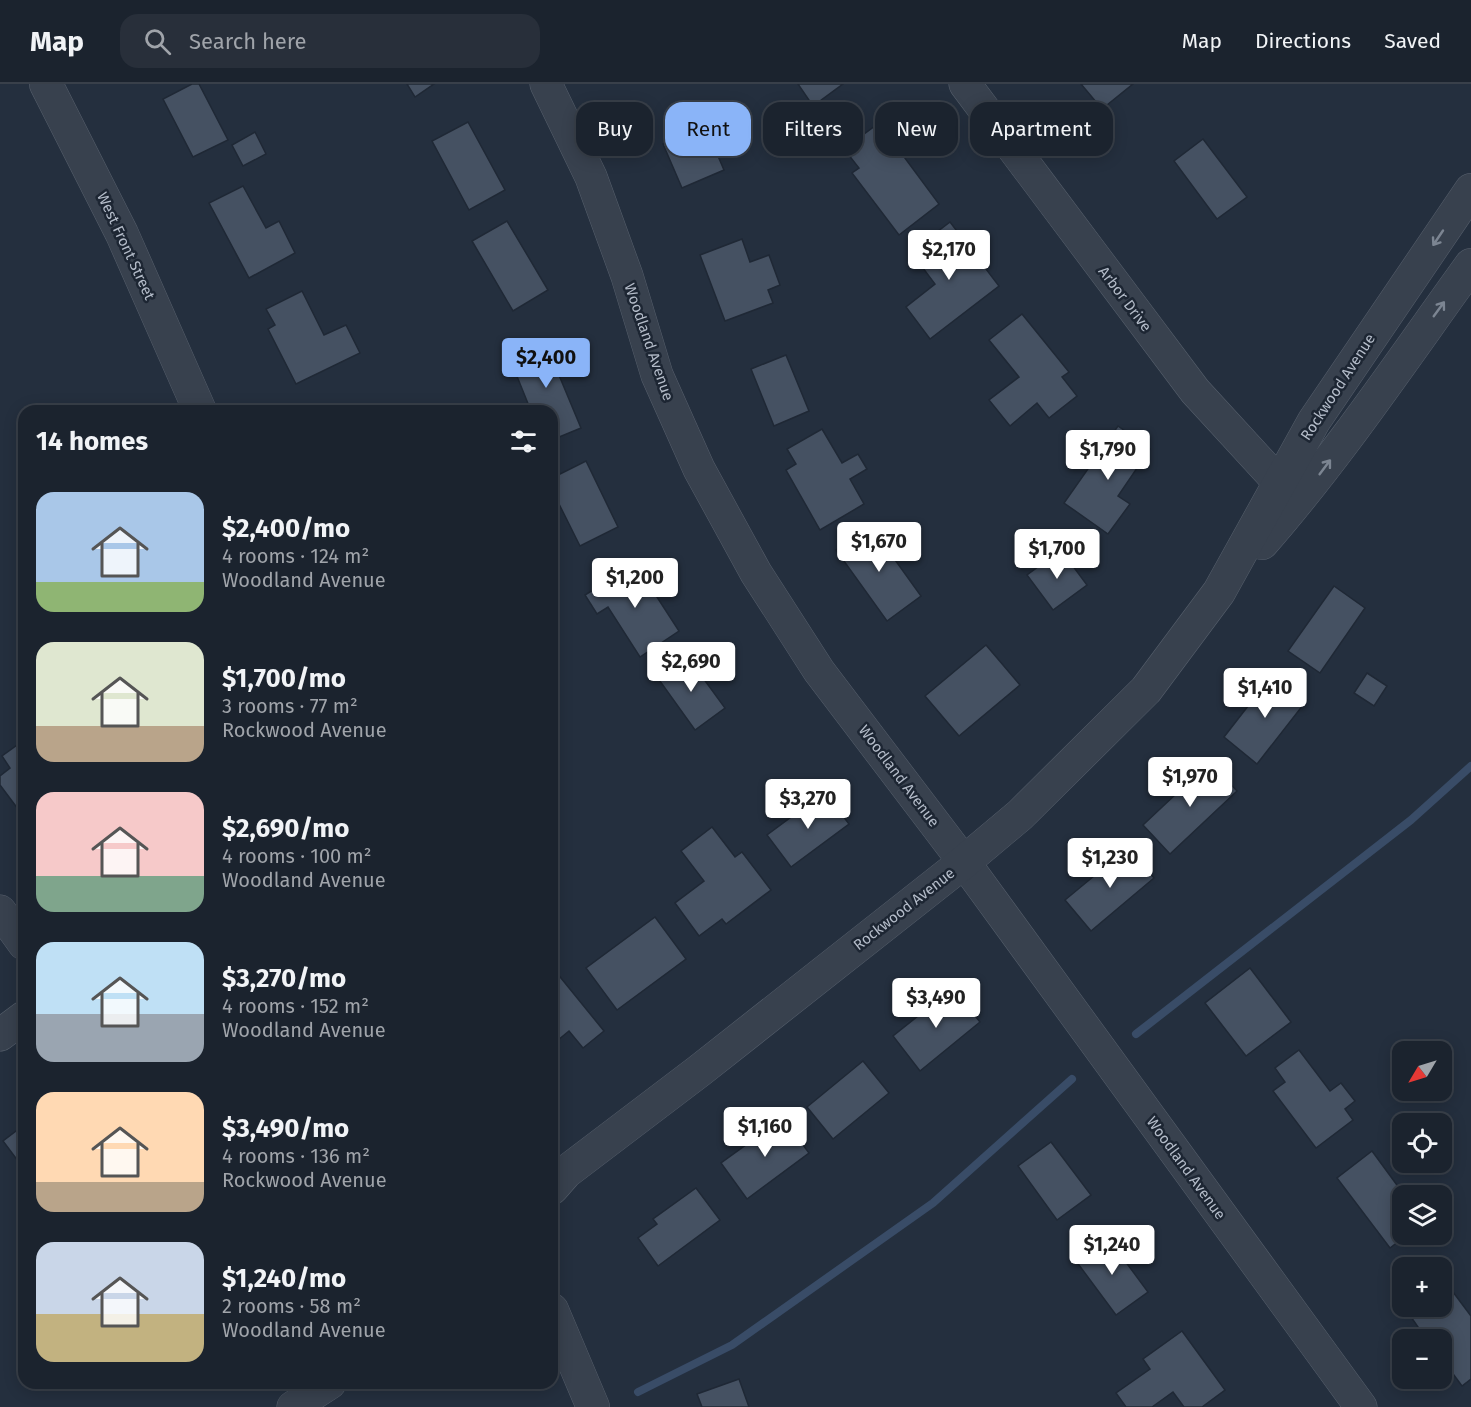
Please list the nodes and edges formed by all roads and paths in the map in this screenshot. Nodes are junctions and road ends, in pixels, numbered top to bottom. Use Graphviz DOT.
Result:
graph roads {
  1 [pos="46,84"];
  2 [pos="546,84"];
  3 [pos="965,84"];
  4 [pos="1471,190"];
  5 [pos="1471,265"];
  6 [pos="197,405"];
  7 [pos="1288,493"];
  8 [pos="964,862"];
  9 [pos="0,911"];
  10 [pos="18,936"];
  11 [pos="18,1022"];
  12 [pos="0,1035"];
  13 [pos="558,1181"];
  14 [pos="558,1324"];
  15 [pos="321,1389"];
  16 [pos="293,1407"];
  17 [pos="593,1407"];
  18 [pos="1360,1407"];
  1 -- 6 [label="street, West Front Street"];
  2 -- 8 [label="street, Woodland Avenue"];
  3 -- 7 [label="street, Arbor Drive"];
  4 -- 7 [label="street, Rockwood Avenue, one-way"];
  7 -- 5 [label="street, Rockwood Avenue, one-way"];
  7 -- 8 [label="street, Rockwood Avenue"];
  8 -- 13 [label="street, Rockwood Avenue"];
  8 -- 18 [label="street, Woodland Avenue"];
  9 -- 10 [label="street"];
  11 -- 12 [label="street"];
  14 -- 17 [label="street"];
  15 -- 16 [label="street"];
}
